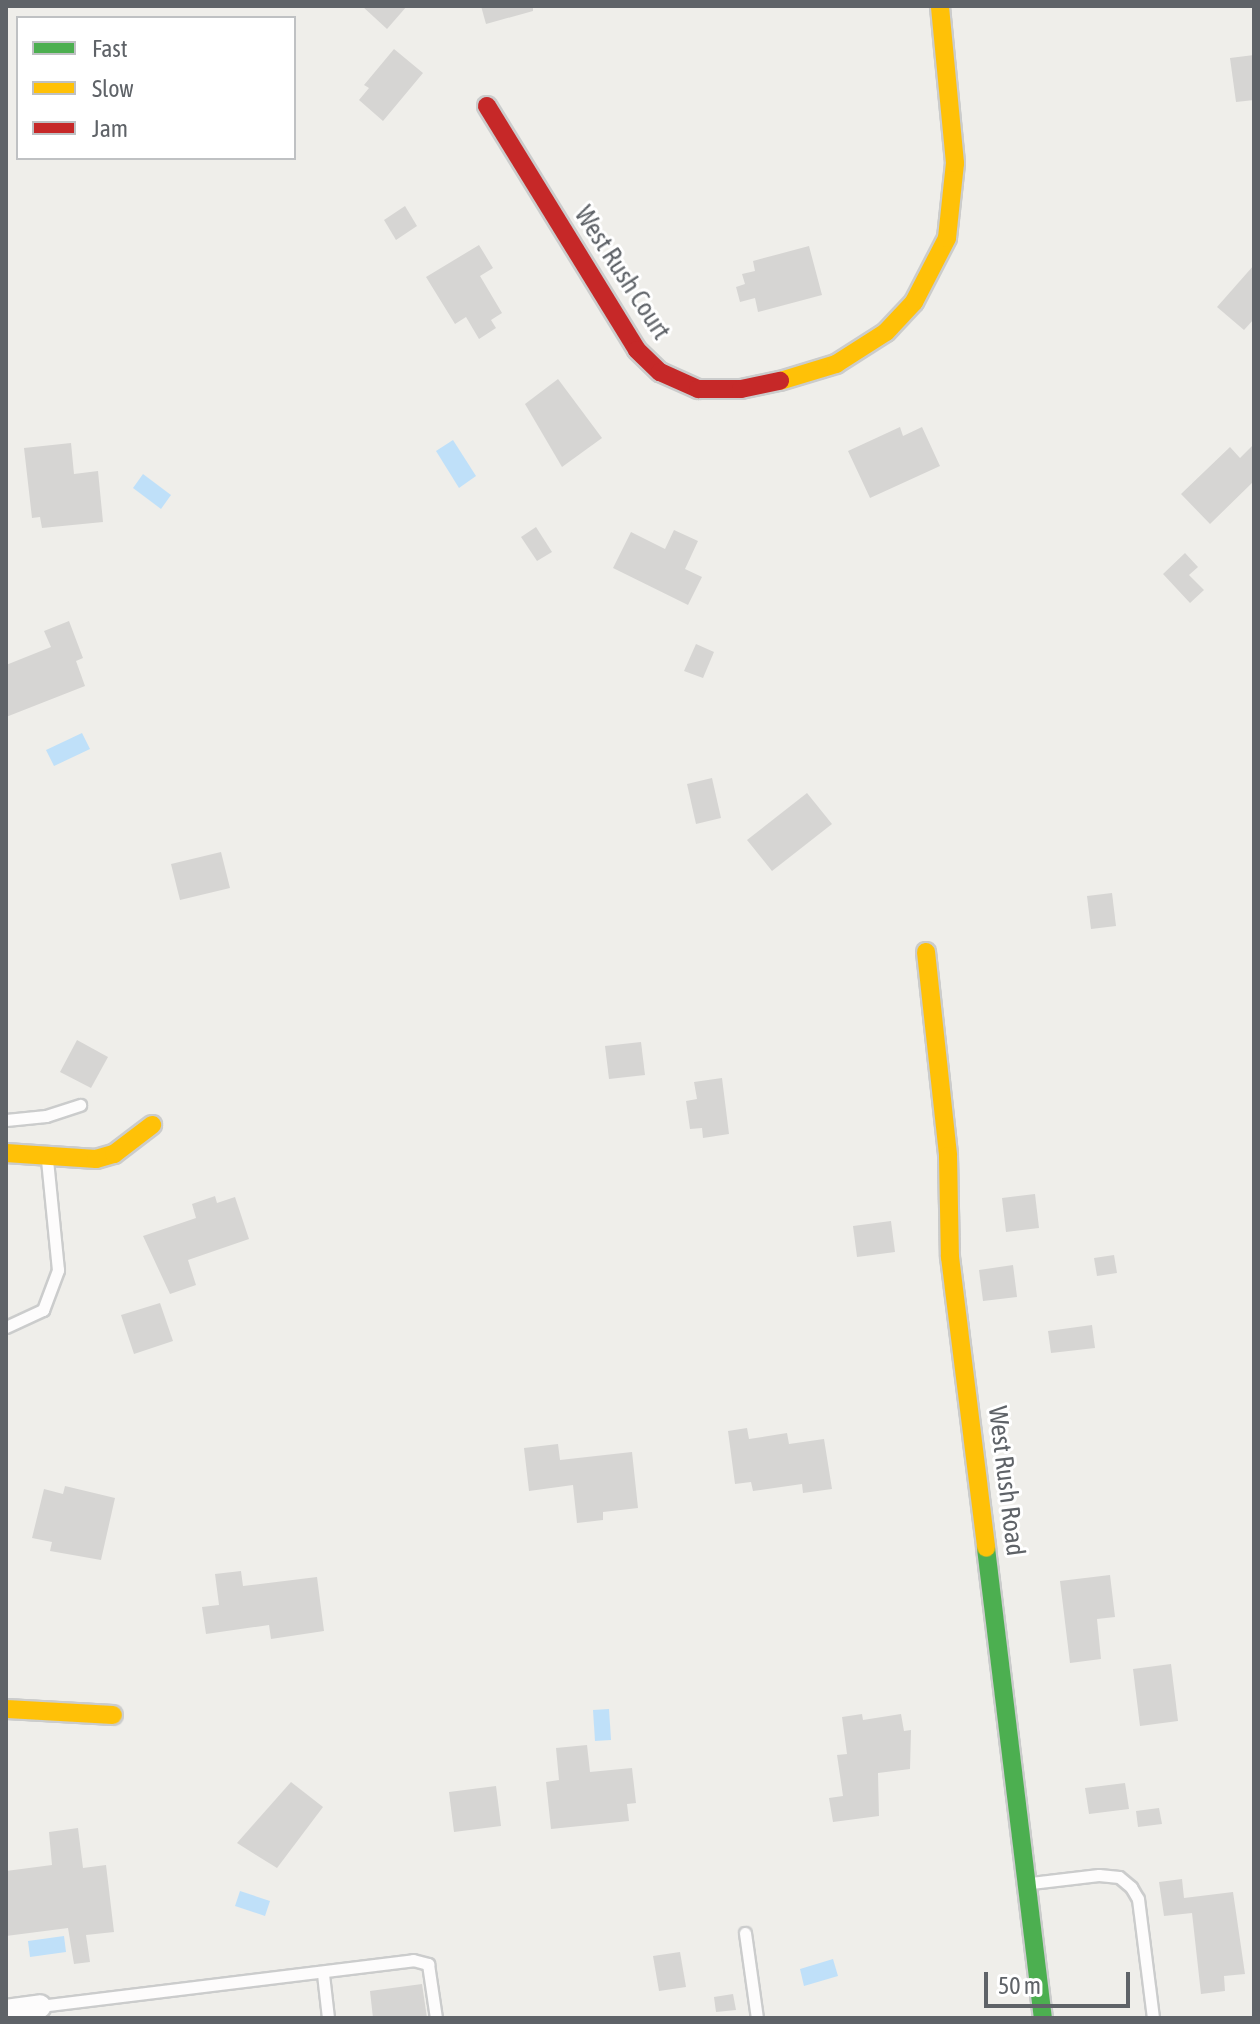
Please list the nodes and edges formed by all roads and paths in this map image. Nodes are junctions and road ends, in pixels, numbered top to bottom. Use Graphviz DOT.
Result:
graph roads {
  1 [pos="940,6"];
  2 [pos="487,106"];
  3 [pos="926,952"];
  4 [pos="80,1105"];
  5 [pos="6,1120"];
  6 [pos="152,1125"];
  7 [pos="6,1153"];
  8 [pos="47,1159"];
  9 [pos="6,1327"];
  10 [pos="6,1709"];
  11 [pos="113,1715"];
  12 [pos="1027,1884"];
  13 [pos="745,1933"];
  14 [pos="323,1974"];
  15 [pos="40,2006"];
  16 [pos="6,2011"];
  17 [pos="328,2018"];
  18 [pos="436,2018"];
  19 [pos="757,2018"];
  20 [pos="1043,2018"];
  21 [pos="1153,2018"];
  1 -- 2 [label="street, West Rush Court"];
  3 -- 12 [label="street, West Rush Road"];
  4 -- 5 [label="lane"];
  6 -- 8 [label="street"];
  7 -- 8 [label="street"];
  8 -- 9 [label="lane"];
  10 -- 11 [label="street"];
  12 -- 20 [label="street, West Rush Road"];
  12 -- 21 [label="lane"];
  13 -- 19 [label="lane"];
  14 -- 15 [label="lane"];
  14 -- 17 [label="lane"];
  14 -- 18 [label="lane"];
  15 -- 16 [label="street"];
}
